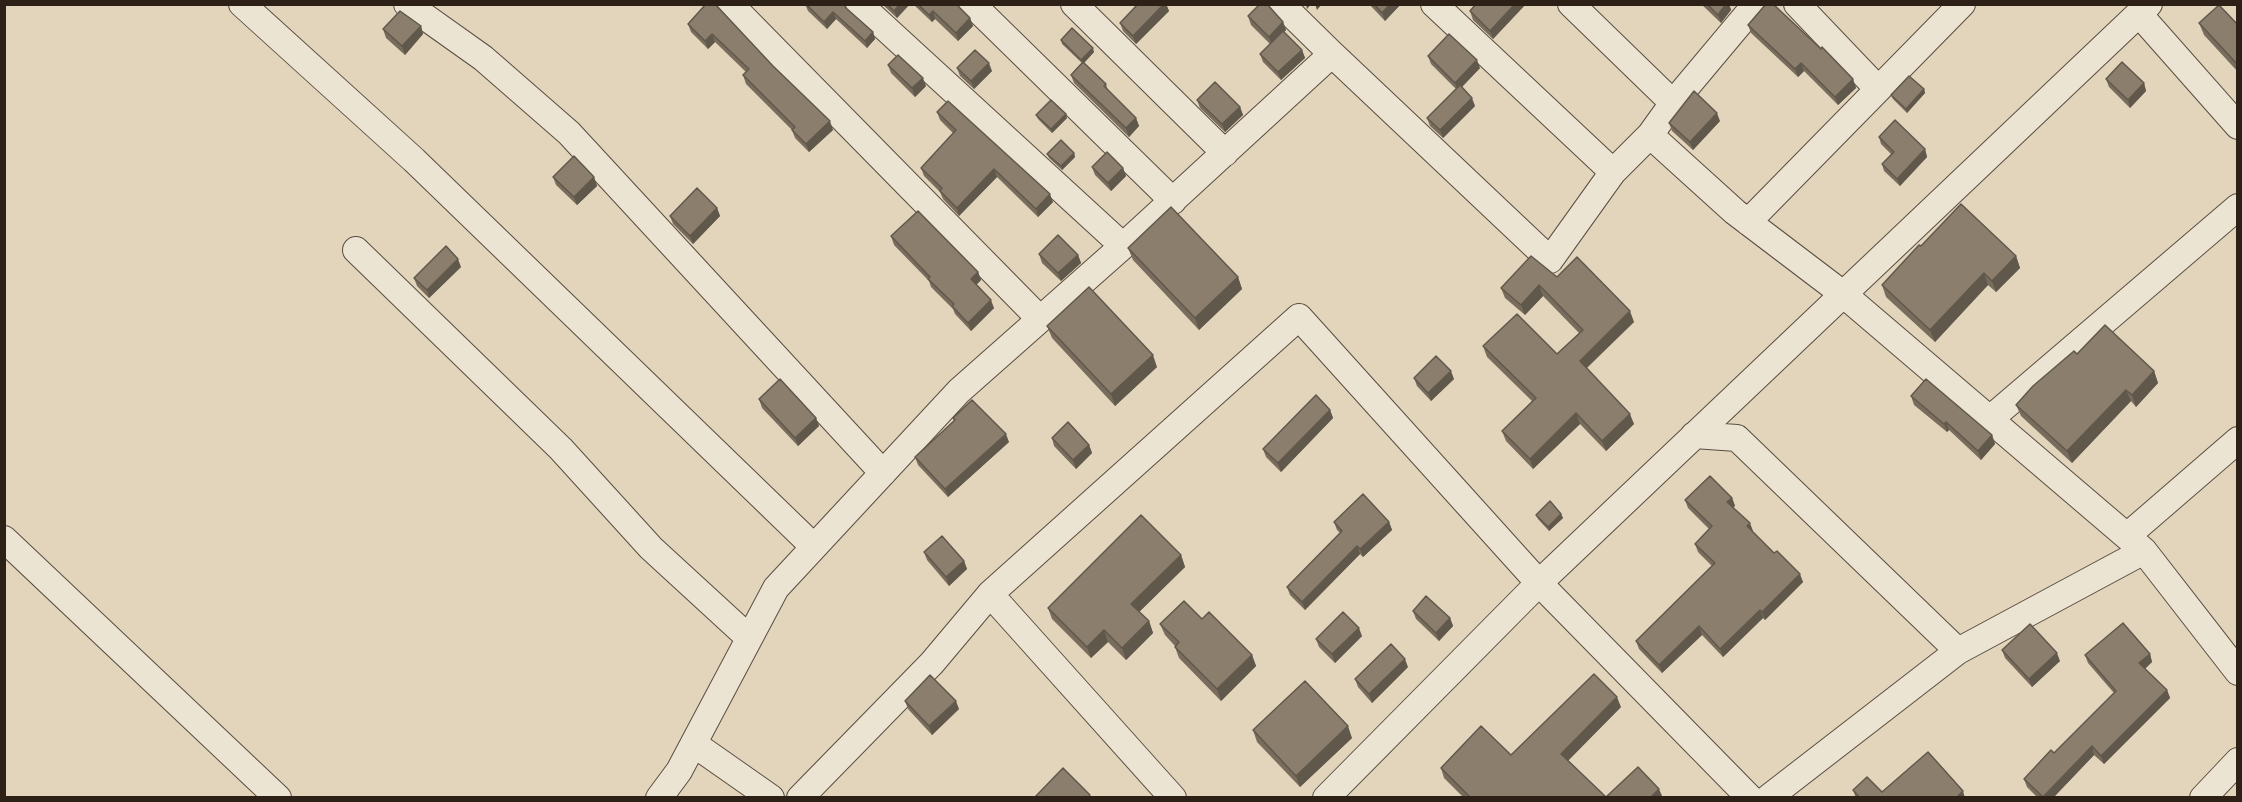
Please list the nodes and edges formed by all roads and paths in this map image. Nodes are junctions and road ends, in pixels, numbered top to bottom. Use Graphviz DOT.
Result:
graph roads {
  1 [pos="242,4"];
  2 [pos="407,4"];
  3 [pos="730,4"];
  4 [pos="859,4"];
  5 [pos="972,4"];
  6 [pos="1074,4"];
  7 [pos="1281,4"];
  8 [pos="1434,4"];
  9 [pos="1571,4"];
  10 [pos="1756,4"];
  11 [pos="1797,4"];
  12 [pos="1962,4"];
  13 [pos="2144,9"];
  14 [pos="1332,54"];
  15 [pos="1878,89"];
  16 [pos="1673,103"];
  17 [pos="2238,126"];
  18 [pos="1650,135"];
  19 [pos="1225,153"];
  20 [pos="1613,172"];
  21 [pos="1173,201"];
  22 [pos="2238,207"];
  23 [pos="1748,222"];
  24 [pos="1123,246"];
  25 [pos="356,250"];
  26 [pos="1844,294"];
  27 [pos="1040,319"];
  28 [pos="1990,419"];
  29 [pos="1694,435"];
  30 [pos="2238,440"];
  31 [pos="883,473"];
  32 [pos="4,539"];
  33 [pos="2135,544"];
  34 [pos="814,547"];
  35 [pos="1539,583"];
  36 [pos="990,594"];
  37 [pos="749,638"];
  38 [pos="1958,651"];
  39 [pos="2238,672"];
  40 [pos="694,744"];
  41 [pos="2238,761"];
  42 [pos="278,798"];
  43 [pos="660,798"];
  44 [pos="771,798"];
  45 [pos="800,798"];
  46 [pos="1173,798"];
  47 [pos="1326,798"];
  48 [pos="1750,798"];
  49 [pos="1768,798"];
  50 [pos="2203,798"];
  1 -- 34 [label="street"];
  2 -- 31 [label="street"];
  3 -- 27 [label="street"];
  4 -- 24 [label="street"];
  5 -- 21 [label="street"];
  6 -- 19 [label="street"];
  7 -- 14 [label="street"];
  8 -- 20 [label="street"];
  9 -- 16 [label="street"];
  10 -- 16 [label="street"];
  11 -- 15 [label="street"];
  12 -- 15 [label="street"];
  13 -- 17 [label="street"];
  13 -- 26 [label="street"];
  14 -- 19 [label="street"];
  14 -- 20 [label="street"];
  15 -- 23 [label="street"];
  16 -- 18 [label="street"];
  18 -- 20 [label="street"];
  18 -- 23 [label="street"];
  19 -- 21 [label="street"];
  21 -- 24 [label="street"];
  22 -- 28 [label="street"];
  23 -- 26 [label="street"];
  24 -- 27 [label="street"];
  25 -- 37 [label="street"];
  26 -- 28 [label="street"];
  26 -- 29 [label="street"];
  27 -- 31 [label="street"];
  28 -- 33 [label="street"];
  29 -- 35 [label="street"];
  29 -- 38 [label="street"];
  30 -- 33 [label="street"];
  31 -- 34 [label="street"];
  32 -- 42 [label="street"];
  33 -- 38 [label="street"];
  33 -- 39 [label="street"];
  34 -- 37 [label="street"];
  35 -- 36 [label="street"];
  35 -- 47 [label="street"];
  35 -- 48 [label="street"];
  36 -- 45 [label="street"];
  36 -- 46 [label="street"];
  37 -- 40 [label="street"];
  38 -- 49 [label="street"];
  40 -- 43 [label="street"];
  40 -- 44 [label="street"];
  41 -- 50 [label="street"];
}
